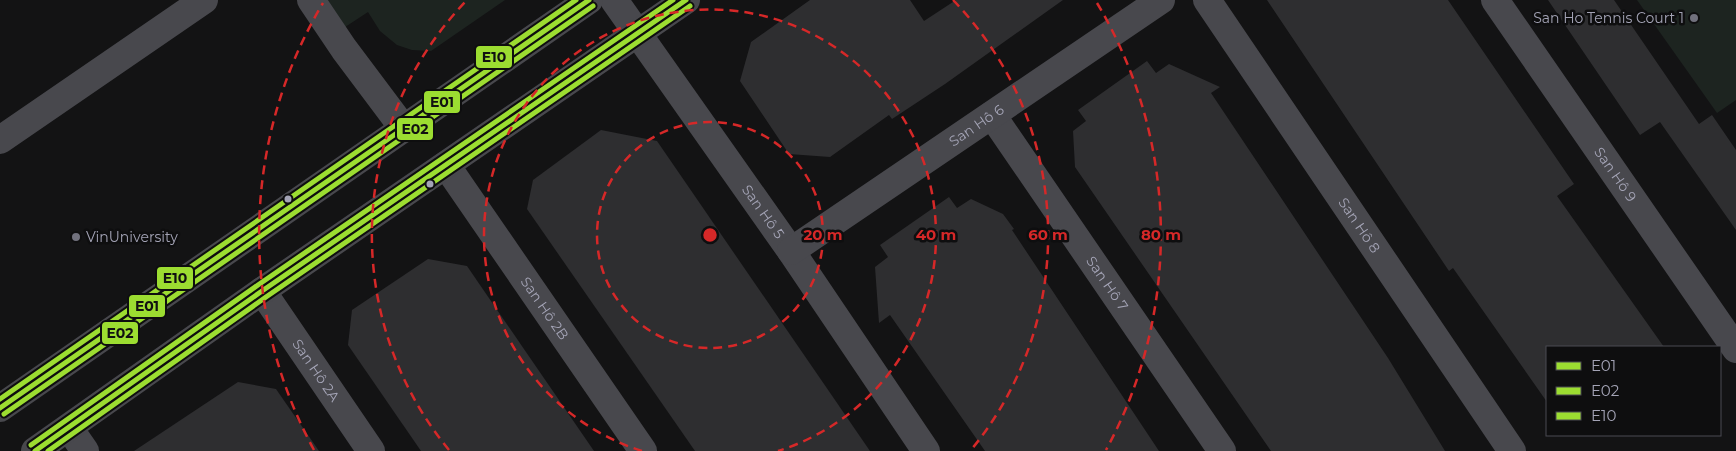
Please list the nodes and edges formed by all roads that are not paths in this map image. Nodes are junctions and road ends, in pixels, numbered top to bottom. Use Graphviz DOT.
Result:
graph roads {
  1 [pos="204,0"];
  2 [pos="311,0"];
  3 [pos="589,0"];
  4 [pos="614,0"];
  5 [pos="686,0"];
  6 [pos="1161,0"];
  7 [pos="1207,0"];
  8 [pos="1495,0"];
  9 [pos="637,34"];
  10 [pos="992,115"];
  11 [pos="404,129"];
  12 [pos="0,140"];
  13 [pos="446,165"];
  14 [pos="791,251"];
  15 [pos="262,291"];
  16 [pos="1736,349"];
  17 [pos="0,408"];
  18 [pos="69,428"];
  19 [pos="35,451"];
  20 [pos="85,451"];
  21 [pos="371,451"];
  22 [pos="643,451"];
  23 [pos="926,451"];
  24 [pos="1222,451"];
  25 [pos="1512,451"];
  1 -- 12 [label="street"];
  2 -- 11 [label="street"];
  3 -- 11 [label="street"];
  4 -- 9 [label="street, San Hô 5"];
  5 -- 9 [label="street"];
  6 -- 10 [label="street, San Hô 6"];
  7 -- 25 [label="street, San Hô 8"];
  8 -- 16 [label="street, San Hô 9"];
  9 -- 13 [label="street"];
  9 -- 14 [label="street, San Hô 5"];
  10 -- 14 [label="street, San Hô 6"];
  10 -- 24 [label="street, San Hô 7"];
  11 -- 17 [label="street"];
  13 -- 15 [label="street"];
  13 -- 22 [label="street, San Hô 2B"];
  14 -- 23 [label="street, San Hô 5"];
  15 -- 18 [label="street"];
  15 -- 21 [label="street, San Hô 2A"];
  18 -- 19 [label="street"];
  18 -- 20 [label="street"];
}
